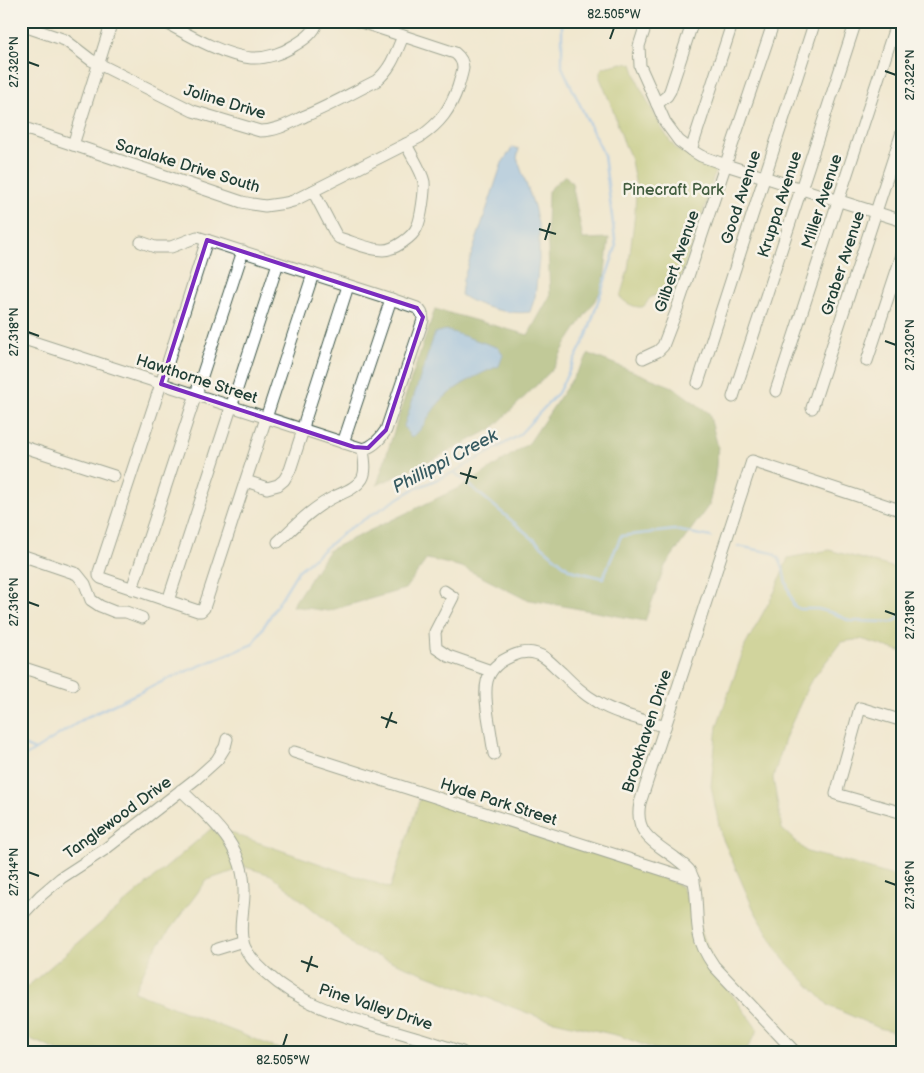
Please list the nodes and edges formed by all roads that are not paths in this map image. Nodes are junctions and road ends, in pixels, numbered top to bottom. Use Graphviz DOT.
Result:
graph roads {
  1 [pos="112,21"];
  2 [pos="163,21"];
  3 [pos="318,21"];
  4 [pos="358,21"];
  5 [pos="647,21"];
  6 [pos="692,21"];
  7 [pos="733,21"];
  8 [pos="774,21"];
  9 [pos="815,21"];
  10 [pos="856,21"];
  11 [pos="897,21"];
  12 [pos="22,24"];
  13 [pos="402,36"];
  14 [pos="99,64"];
  15 [pos="657,104"];
  16 [pos="21,127"];
  17 [pos="903,129"];
  18 [pos="406,144"];
  19 [pos="72,145"];
  20 [pos="691,150"];
  21 [pos="726,165"];
  22 [pos="764,177"];
  23 [pos="801,189"];
  24 [pos="313,191"];
  25 [pos="838,201"];
  26 [pos="875,213"];
  27 [pos="903,221"];
  28 [pos="207,240"];
  29 [pos="141,242"];
  30 [pos="243,251"];
  31 [pos="903,252"];
  32 [pos="278,263"];
  33 [pos="313,274"];
  34 [pos="348,286"];
  35 [pos="390,299"];
  36 [pos="21,338"];
  37 [pos="643,358"];
  38 [pos="866,361"];
  39 [pos="698,383"];
  40 [pos="161,384"];
  41 [pos="776,390"];
  42 [pos="196,395"];
  43 [pos="733,397"];
  44 [pos="232,407"];
  45 [pos="812,408"];
  46 [pos="266,418"];
  47 [pos="303,430"];
  48 [pos="343,443"];
  49 [pos="21,446"];
  50 [pos="363,449"];
  51 [pos="114,476"];
  52 [pos="246,481"];
  53 [pos="903,510"];
  54 [pos="278,542"];
  55 [pos="21,555"];
  56 [pos="132,589"];
  57 [pos="444,592"];
  58 [pos="168,601"];
  59 [pos="142,618"];
  60 [pos="21,667"];
  61 [pos="491,671"];
  62 [pos="73,684"];
  63 [pos="903,721"];
  64 [pos="665,727"];
  65 [pos="227,739"];
  66 [pos="294,752"];
  67 [pos="494,754"];
  68 [pos="181,790"];
  69 [pos="903,813"];
  70 [pos="694,880"];
  71 [pos="21,916"];
  72 [pos="243,942"];
  73 [pos="217,948"];
  74 [pos="462,1052"];
  75 [pos="795,1052"];
  1 -- 14 [label="street"];
  2 -- 3 [label="street"];
  4 -- 13 [label="street"];
  5 -- 15 [label="street"];
  6 -- 15 [label="street"];
  7 -- 20 [label="street"];
  8 -- 21 [label="street, Gilbert Avenue"];
  9 -- 22 [label="street, Good Avenue"];
  10 -- 23 [label="street, Kruppa Avenue"];
  11 -- 25 [label="street, Miller Avenue"];
  12 -- 14 [label="street, Joline Drive"];
  13 -- 14 [label="street, Joline Drive"];
  13 -- 18 [label="street, Saralake Drive South"];
  14 -- 19 [label="street"];
  15 -- 20 [label="street"];
  16 -- 19 [label="street, Saralake Drive South"];
  17 -- 26 [label="street, Graber Avenue"];
  18 -- 24 [label="street, Saralake Drive South"];
  18 -- 24 [label="street"];
  19 -- 24 [label="street, Saralake Drive South"];
  20 -- 21 [label="street"];
  21 -- 22 [label="street"];
  21 -- 37 [label="street, Gilbert Avenue"];
  22 -- 23 [label="street"];
  22 -- 39 [label="street, Good Avenue"];
  23 -- 25 [label="street"];
  23 -- 43 [label="street, Kruppa Avenue"];
  25 -- 26 [label="street"];
  25 -- 41 [label="street, Miller Avenue"];
  26 -- 27 [label="street"];
  26 -- 45 [label="street, Graber Avenue"];
  28 -- 29 [label="street"];
  28 -- 30 [label="street"];
  28 -- 40 [label="street"];
  30 -- 32 [label="street"];
  30 -- 42 [label="street"];
  31 -- 38 [label="street"];
  32 -- 33 [label="street"];
  32 -- 44 [label="street"];
  33 -- 34 [label="street"];
  33 -- 46 [label="street"];
  34 -- 35 [label="street"];
  34 -- 47 [label="street"];
  35 -- 48 [label="street"];
  35 -- 50 [label="street"];
  36 -- 40 [label="street, Hawthorne Street"];
  40 -- 42 [label="street, Hawthorne Street"];
  40 -- 56 [label="street"];
  42 -- 44 [label="street, Hawthorne Street"];
  42 -- 56 [label="street"];
  44 -- 46 [label="street, Hawthorne Street"];
  44 -- 58 [label="street"];
  46 -- 47 [label="street, Hawthorne Street"];
  46 -- 52 [label="street"];
  47 -- 48 [label="street, Hawthorne Street"];
  47 -- 52 [label="street"];
  48 -- 50 [label="street, Hawthorne Street"];
  49 -- 51 [label="street"];
  50 -- 54 [label="street"];
  52 -- 58 [label="street"];
  53 -- 64 [label="street, Brookhaven Drive"];
  55 -- 59 [label="street"];
  56 -- 58 [label="street"];
  57 -- 61 [label="street"];
  60 -- 62 [label="street"];
  61 -- 64 [label="street"];
  61 -- 67 [label="street"];
  63 -- 69 [label="street"];
  64 -- 70 [label="street, Brookhaven Drive"];
  65 -- 68 [label="street, Tanglewood Drive"];
  66 -- 70 [label="street, Hyde Park Street"];
  68 -- 71 [label="street, Tanglewood Drive"];
  68 -- 72 [label="street, Pine Valley Drive"];
  70 -- 75 [label="street"];
  72 -- 73 [label="street"];
  72 -- 74 [label="street, Pine Valley Drive"];
}
